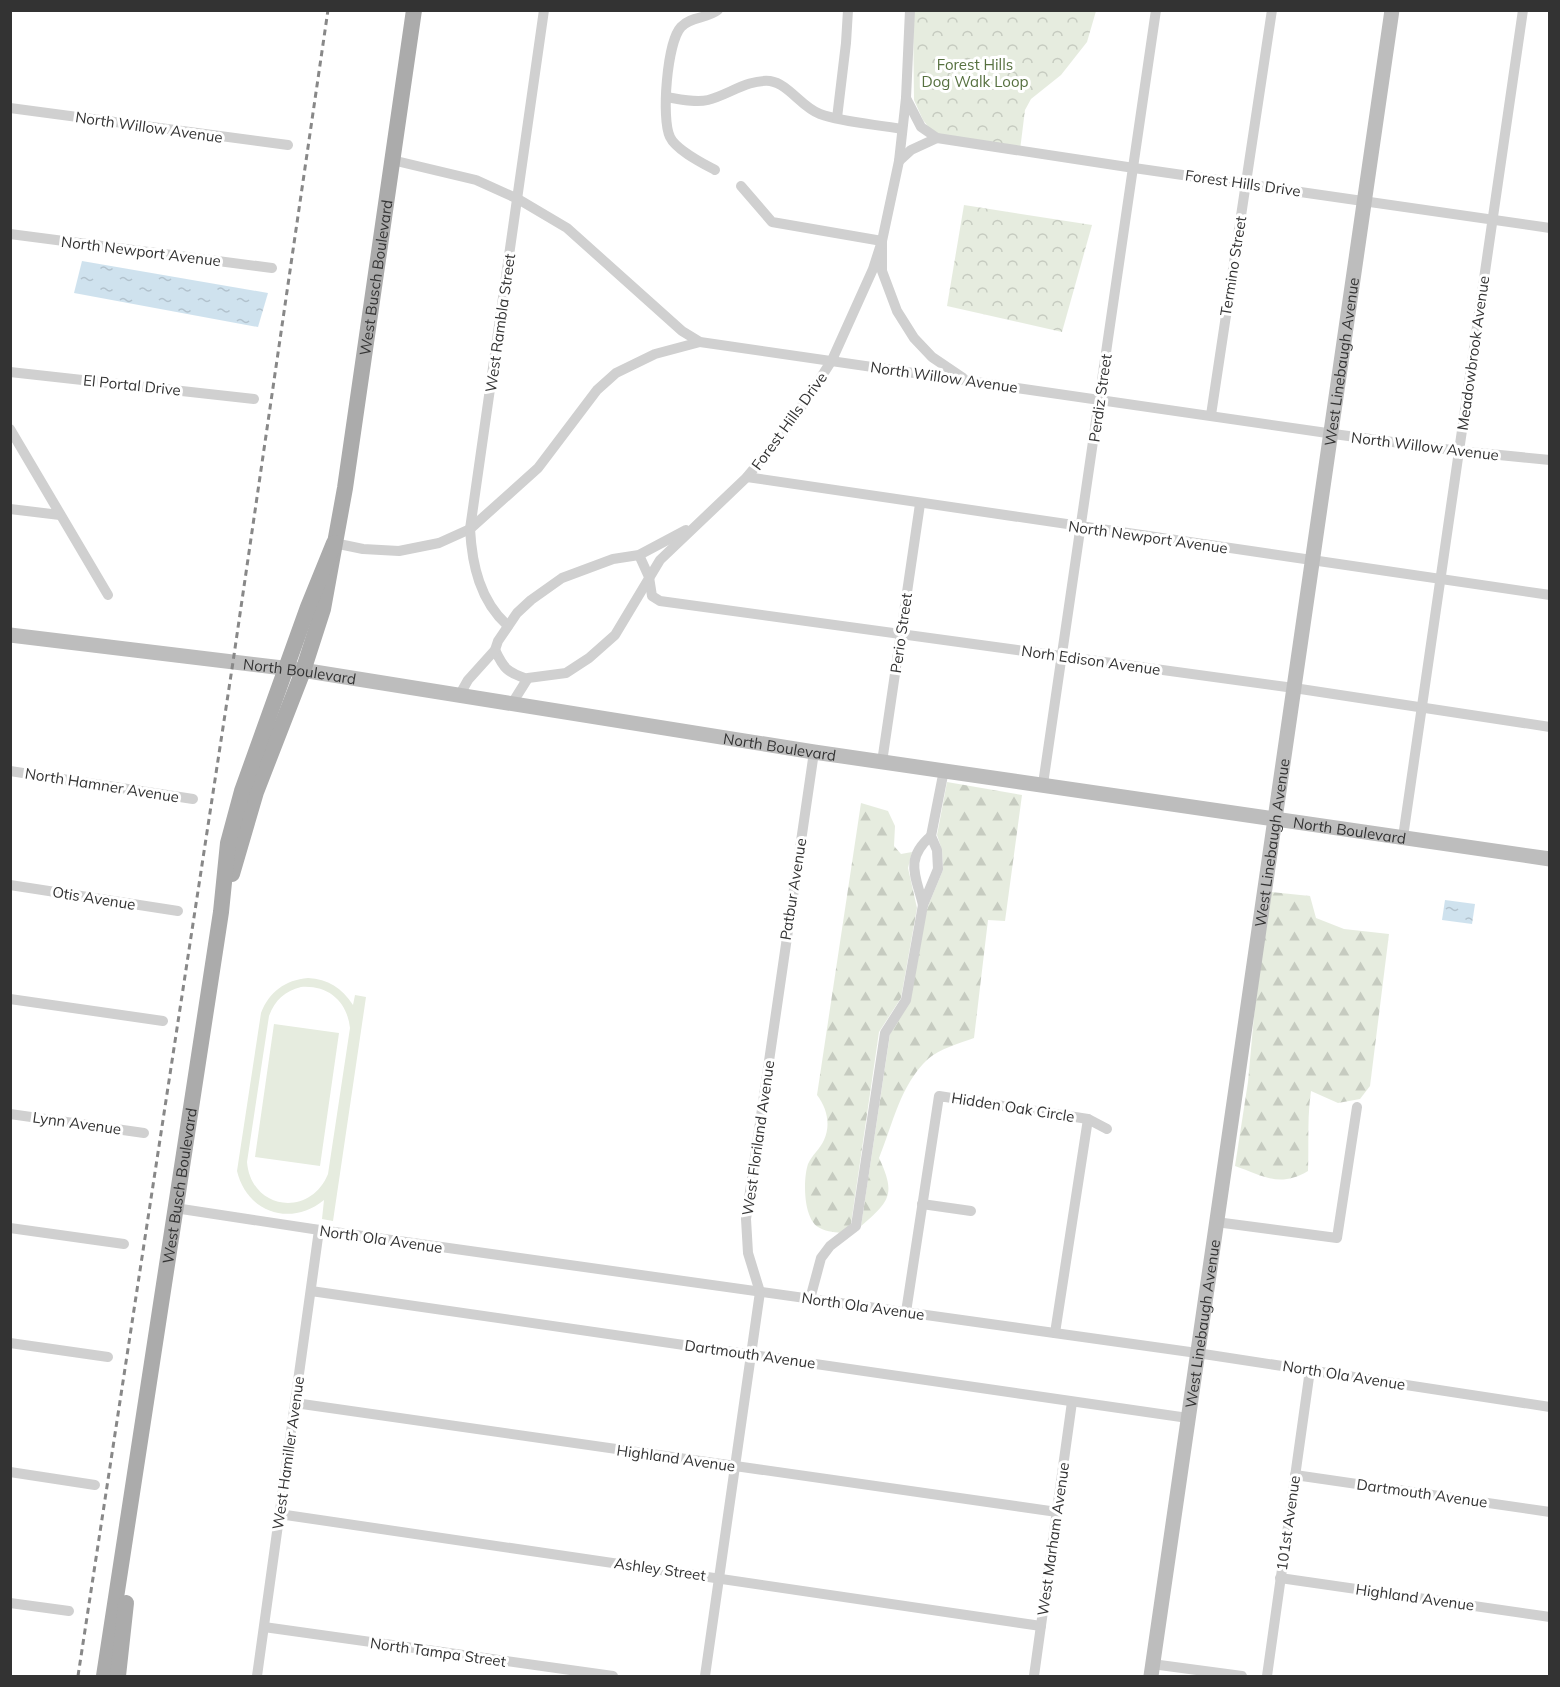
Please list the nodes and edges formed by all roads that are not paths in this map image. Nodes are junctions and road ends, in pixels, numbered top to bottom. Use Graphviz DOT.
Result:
graph roads {
  1 [pos="414,10"];
  2 [pos="544,10"];
  3 [pos="718,10"];
  4 [pos="848,10"];
  5 [pos="910,10"];
  6 [pos="1156,10"];
  7 [pos="1272,10"];
  8 [pos="1392,10"];
  9 [pos="1523,10"];
  10 [pos="666,97"];
  11 [pos="906,98"];
  12 [pos="10,108"];
  13 [pos="837,118"];
  14 [pos="902,129"];
  15 [pos="937,138"];
  16 [pos="288,145"];
  17 [pos="392,160"];
  18 [pos="898,161"];
  19 [pos="1134,168"];
  20 [pos="715,170"];
  21 [pos="1246,183"];
  22 [pos="741,186"];
  23 [pos="518,199"];
  24 [pos="1364,201"];
  25 [pos="1493,219"];
  26 [pos="1550,228"];
  27 [pos="10,234"];
  28 [pos="882,241"];
  29 [pos="272,268"];
  30 [pos="700,342"];
  31 [pos="832,360"];
  32 [pos="10,372"];
  33 [pos="966,380"];
  34 [pos="254,399"];
  35 [pos="1100,399"];
  36 [pos="1211,415"];
  37 [pos="10,429"];
  38 [pos="1330,434"];
  39 [pos="1459,451"];
  40 [pos="1550,460"];
  41 [pos="747,477"];
  42 [pos="920,504"];
  43 [pos="10,509"];
  44 [pos="60,515"];
  45 [pos="697,525"];
  46 [pos="1081,527"];
  47 [pos="470,529"];
  48 [pos="334,543"];
  49 [pos="639,555"];
  50 [pos="1312,560"];
  51 [pos="650,577"];
  52 [pos="1441,579"];
  53 [pos="108,595"];
  54 [pos="1550,595"];
  55 [pos="508,626"];
  56 [pos="900,634"];
  57 [pos="10,635"];
  58 [pos="495,650"];
  59 [pos="1063,656"];
  60 [pos="294,670"];
  61 [pos="527,679"];
  62 [pos="1294,688"];
  63 [pos="459,696"];
  64 [pos="511,705"];
  65 [pos="1421,707"];
  66 [pos="1550,727"];
  67 [pos="814,752"];
  68 [pos="882,762"];
  69 [pos="944,770"];
  70 [pos="10,771"];
  71 [pos="1043,784"];
  72 [pos="193,799"];
  73 [pos="1275,819"];
  74 [pos="931,836"];
  75 [pos="1403,837"];
  76 [pos="1550,859"];
  77 [pos="10,885"];
  78 [pos="923,905"];
  79 [pos="178,911"];
  80 [pos="10,999"];
  81 [pos="164,1021"];
  82 [pos="773,1026"];
  83 [pos="1357,1107"];
  84 [pos="10,1114"];
  85 [pos="1088,1119"];
  86 [pos="1107,1129"];
  87 [pos="144,1133"];
  88 [pos="922,1204"];
  89 [pos="175,1208"];
  90 [pos="971,1211"];
  91 [pos="1216,1222"];
  92 [pos="10,1228"];
  93 [pos="319,1230"];
  94 [pos="124,1244"];
  95 [pos="311,1291"];
  96 [pos="760,1292"];
  97 [pos="810,1299"];
  98 [pos="906,1312"];
  99 [pos="1055,1333"];
  100 [pos="10,1343"];
  101 [pos="1197,1353"];
  102 [pos="751,1354"];
  103 [pos="108,1357"];
  104 [pos="1310,1370"];
  105 [pos="1072,1402"];
  106 [pos="295,1403"];
  107 [pos="1550,1407"];
  108 [pos="1188,1418"];
  109 [pos="137,1458"];
  110 [pos="735,1466"];
  111 [pos="10,1472"];
  112 [pos="1295,1475"];
  113 [pos="95,1485"];
  114 [pos="1057,1512"];
  115 [pos="1550,1512"];
  116 [pos="279,1514"];
  117 [pos="719,1577"];
  118 [pos="1280,1578"];
  119 [pos="10,1603"];
  120 [pos="69,1611"];
  121 [pos="1550,1617"];
  122 [pos="1041,1626"];
  123 [pos="264,1627"];
  124 [pos="1152,1670"];
  125 [pos="104,1677"];
  126 [pos="118,1677"];
  127 [pos="257,1677"];
  128 [pos="613,1677"];
  129 [pos="705,1677"];
  130 [pos="1034,1677"];
  131 [pos="1242,1677"];
  132 [pos="1267,1677"];
  1 -- 17 [label="main road, West Busch Boulevard"];
  2 -- 23 [label="street, West Rambla Street"];
  3 -- 10 [label="street"];
  4 -- 13 [label="street"];
  5 -- 11 [label="street, Forest Hills Drive"];
  6 -- 19 [label="street, Perdiz Street"];
  7 -- 21 [label="street, Termino Street"];
  8 -- 24 [label="street, West Linebaugh Avenue"];
  9 -- 25 [label="street, Meadowbrook Avenue"];
  10 -- 13 [label="street"];
  10 -- 20 [label="street"];
  11 -- 14 [label="street, Forest Hills Drive"];
  11 -- 15 [label="street"];
  12 -- 16 [label="street, North Willow Avenue"];
  13 -- 14 [label="street"];
  14 -- 18 [label="street, Forest Hills Drive"];
  15 -- 18 [label="street"];
  15 -- 19 [label="street, Forest Hills Drive"];
  17 -- 23 [label="street, North Willow Avenue"];
  17 -- 48 [label="main road, West Busch Boulevard"];
  18 -- 28 [label="street, Forest Hills Drive"];
  19 -- 21 [label="street, Forest Hills Drive"];
  19 -- 35 [label="street, Perdiz Street"];
  21 -- 24 [label="street, Forest Hills Drive"];
  21 -- 36 [label="street, Termino Street"];
  22 -- 28 [label="street"];
  23 -- 30 [label="street, North Willow Avenue"];
  23 -- 47 [label="street, West Rambla Street"];
  24 -- 25 [label="street, Forest Hills Drive"];
  24 -- 38 [label="street, West Linebaugh Avenue"];
  25 -- 26 [label="street, Forest Hills Drive"];
  25 -- 39 [label="street, Meadowbrook Avenue"];
  27 -- 29 [label="street, North Newport Avenue"];
  28 -- 31 [label="street, Forest Hills Drive"];
  28 -- 33 [label="street"];
  30 -- 31 [label="street, North Willow Avenue"];
  30 -- 47 [label="street"];
  31 -- 33 [label="street, North Willow Avenue"];
  31 -- 41 [label="street, Forest Hills Drive"];
  32 -- 34 [label="street, El Portal Drive"];
  33 -- 35 [label="street, North Willow Avenue"];
  35 -- 36 [label="street, North Willow Avenue"];
  35 -- 46 [label="street, Perdiz Street"];
  36 -- 38 [label="street, North Willow Avenue"];
  37 -- 44 [label="street"];
  38 -- 39 [label="street, North Willow Avenue"];
  38 -- 50 [label="street, West Linebaugh Avenue"];
  39 -- 40 [label="street, North Willow Avenue"];
  39 -- 52 [label="street, Meadowbrook Avenue"];
  41 -- 42 [label="street, North Newport Avenue"];
  41 -- 45 [label="street, Forest Hills Drive"];
  42 -- 46 [label="street, North Newport Avenue"];
  42 -- 56 [label="street, Perio Street"];
  43 -- 44 [label="street"];
  44 -- 53 [label="street"];
  45 -- 49 [label="street"];
  45 -- 51 [label="street, Forest Hills Drive"];
  46 -- 50 [label="street, North Newport Avenue"];
  46 -- 59 [label="street, Perdiz Street"];
  47 -- 48 [label="street"];
  47 -- 55 [label="street, West Rambla Street"];
  48 -- 60 [label="main road, West Busch Boulevard"];
  49 -- 51 [label="street"];
  49 -- 55 [label="street"];
  50 -- 52 [label="street, North Newport Avenue"];
  50 -- 62 [label="street, West Linebaugh Avenue"];
  51 -- 56 [label="street, Norh Edison Avenue"];
  51 -- 61 [label="street, Forest Hills Drive"];
  52 -- 54 [label="street, North Newport Avenue"];
  52 -- 65 [label="street, Meadowbrook Avenue"];
  55 -- 58 [label="street"];
  56 -- 59 [label="street, Norh Edison Avenue"];
  56 -- 68 [label="street, Perio Street"];
  57 -- 60 [label="street, North Boulevard"];
  58 -- 61 [label="street"];
  58 -- 63 [label="street"];
  59 -- 62 [label="street, Norh Edison Avenue"];
  59 -- 71 [label="street, Perdiz Street"];
  60 -- 63 [label="street, North Boulevard"];
  60 -- 89 [label="main road, West Busch Boulevard"];
  61 -- 64 [label="street"];
  62 -- 65 [label="street, Norh Edison Avenue"];
  62 -- 73 [label="street, West Linebaugh Avenue"];
  63 -- 64 [label="street, North Boulevard"];
  64 -- 67 [label="street, North Boulevard"];
  65 -- 66 [label="street, Norh Edison Avenue"];
  65 -- 75 [label="street, Meadowbrook Avenue"];
  67 -- 68 [label="street, North Boulevard"];
  67 -- 82 [label="street, Patbur Avenue"];
  68 -- 69 [label="street, North Boulevard"];
  69 -- 71 [label="street, North Boulevard"];
  69 -- 74 [label="street"];
  70 -- 72 [label="street, North Hamner Avenue"];
  71 -- 73 [label="street, North Boulevard"];
  73 -- 75 [label="street, North Boulevard"];
  73 -- 91 [label="street, West Linebaugh Avenue"];
  74 -- 78 [label="street"];
  74 -- 78 [label="street"];
  75 -- 76 [label="street, North Boulevard"];
  77 -- 79 [label="street, Otis Avenue"];
  78 -- 97 [label="street"];
  80 -- 81 [label="street"];
  82 -- 96 [label="street, West Floriland Avenue"];
  83 -- 91 [label="street"];
  84 -- 87 [label="street, Lynn Avenue"];
  85 -- 86 [label="street"];
  85 -- 88 [label="street, Hidden Oak Circle"];
  85 -- 99 [label="street, Hidden Oak Circle"];
  88 -- 90 [label="street"];
  88 -- 98 [label="street, Hidden Oak Circle"];
  89 -- 93 [label="street, North Ola Avenue"];
  89 -- 109 [label="main road, West Busch Boulevard"];
  91 -- 101 [label="street, West Linebaugh Avenue"];
  92 -- 94 [label="street"];
  93 -- 95 [label="street, West Hamiller Avenue"];
  93 -- 96 [label="street, North Ola Avenue"];
  95 -- 102 [label="street, Dartmouth Avenue"];
  95 -- 106 [label="street, West Hamiller Avenue"];
  96 -- 97 [label="street, North Ola Avenue"];
  96 -- 102 [label="street, West Floriland Avenue"];
  97 -- 98 [label="street, North Ola Avenue"];
  98 -- 99 [label="street, North Ola Avenue"];
  99 -- 101 [label="street, North Ola Avenue"];
  100 -- 103 [label="street"];
  101 -- 104 [label="street, North Ola Avenue"];
  101 -- 108 [label="street, West Linebaugh Avenue"];
  102 -- 105 [label="street, Dartmouth Avenue"];
  102 -- 110 [label="street, West Floriland Avenue"];
  104 -- 107 [label="street, North Ola Avenue"];
  104 -- 112 [label="street, 101st Avenue"];
  105 -- 108 [label="street, Dartmouth Avenue"];
  105 -- 114 [label="street, West Marham Avenue"];
  106 -- 110 [label="street, Highland Avenue"];
  106 -- 116 [label="street, West Hamiller Avenue"];
  108 -- 124 [label="street, West Linebaugh Avenue"];
  109 -- 125 [label="main road, West Busch Boulevard"];
  109 -- 126 [label="main road, West Busch Boulevard"];
  110 -- 114 [label="street, Highland Avenue"];
  110 -- 117 [label="street, West Floriland Avenue"];
  111 -- 113 [label="street"];
  112 -- 115 [label="street, Dartmouth Avenue"];
  112 -- 118 [label="street, 101st Avenue"];
  114 -- 122 [label="street, West Marham Avenue"];
  116 -- 117 [label="street, Ashley Street"];
  116 -- 123 [label="street, West Hamiller Avenue"];
  117 -- 122 [label="street, Ashley Street"];
  117 -- 129 [label="street, West Floriland Avenue"];
  118 -- 121 [label="street, Highland Avenue"];
  118 -- 132 [label="street, 101st Avenue"];
  119 -- 120 [label="street"];
  122 -- 130 [label="street, West Marham Avenue"];
  123 -- 127 [label="street, West Hamiller Avenue"];
  123 -- 128 [label="street, North Tampa Street"];
  124 -- 131 [label="street"];
}
